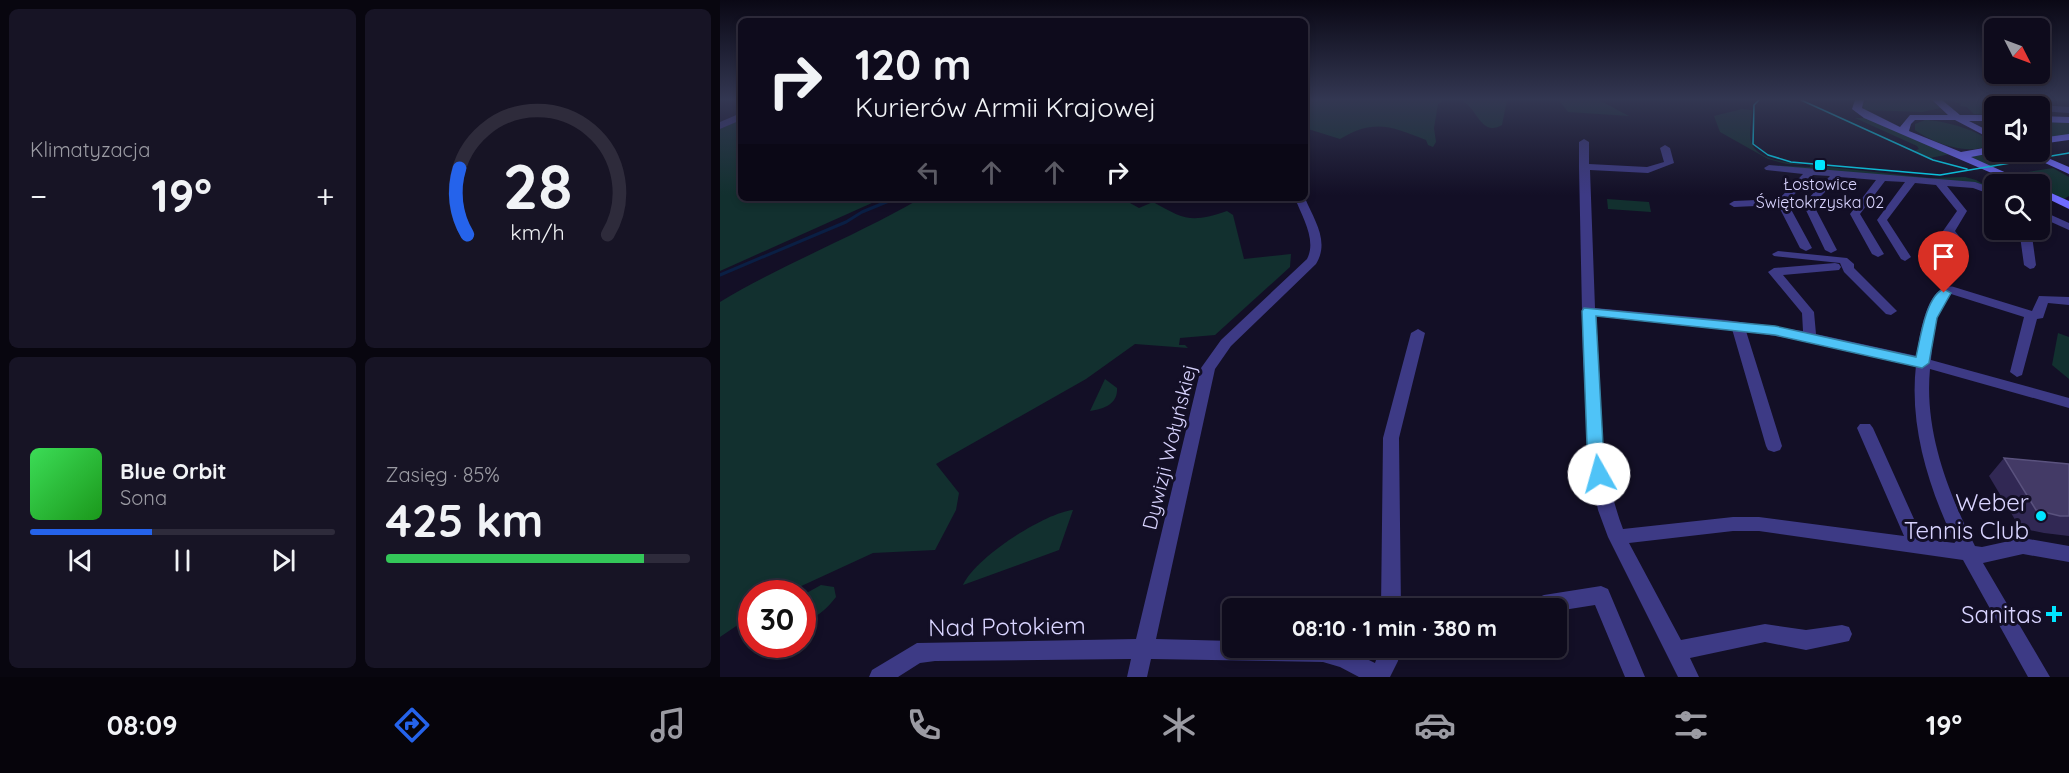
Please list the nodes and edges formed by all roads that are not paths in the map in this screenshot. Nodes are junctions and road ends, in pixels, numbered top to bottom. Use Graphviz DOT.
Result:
graph roads {
  1 [pos="1904,132"];
  2 [pos="2069,137"];
  3 [pos="2050,140"];
  4 [pos="1584,142"];
  5 [pos="1665,148"];
  6 [pos="1984,152"];
  7 [pos="1959,156"];
  8 [pos="2049,162"];
  9 [pos="1584,167"];
  10 [pos="1769,168"];
  11 [pos="2069,171"];
  12 [pos="1810,172"];
  13 [pos="1837,174"];
  14 [pos="2001,174"];
  15 [pos="1882,178"];
  16 [pos="1911,181"];
  17 [pos="1940,183"];
  18 [pos="1984,189"];
  19 [pos="2050,195"];
  20 [pos="1301,201"];
  21 [pos="1782,202"];
  22 [pos="2068,203"];
  23 [pos="1734,204"];
  24 [pos="2050,217"];
  25 [pos="2069,226"];
  26 [pos="1956,240"];
  27 [pos="2026,240"];
  28 [pos="1806,248"];
  29 [pos="1831,250"];
  30 [pos="1878,254"];
  31 [pos="1778,255"];
  32 [pos="1905,257"];
  33 [pos="2030,265"];
  34 [pos="1848,269"];
  35 [pos="2069,301"];
  36 [pos="1589,311"];
  37 [pos="1891,311"];
  38 [pos="2031,315"];
  39 [pos="1738,326"];
  40 [pos="1418,333"];
  41 [pos="1810,336"];
  42 [pos="1922,363"];
  43 [pos="2017,372"];
  44 [pos="2069,403"];
  45 [pos="1865,428"];
  46 [pos="1774,446"];
  47 [pos="1617,537"];
  48 [pos="1918,547"];
  49 [pos="1969,554"];
  50 [pos="2069,554"];
  51 [pos="1391,598"];
  52 [pos="1567,600"];
  53 [pos="1842,634"];
  54 [pos="1144,649"];
  55 [pos="1675,651"];
  56 [pos="1388,658"];
  57 [pos="879,677"];
  58 [pos="1137,677"];
  59 [pos="1377,677"];
  60 [pos="1635,677"];
  61 [pos="1689,677"];
  62 [pos="2040,677"];
  1 -- 7 [label="main road"];
  2 -- 3 [label="main road"];
  4 -- 9 [label="street"];
  5 -- 9 [label="street"];
  6 -- 7 [label="main road"];
  7 -- 14 [label="main road"];
  8 -- 11 [label="main road"];
  9 -- 36 [label="street"];
  10 -- 12 [label="street"];
  12 -- 13 [label="street"];
  12 -- 21 [label="street"];
  13 -- 15 [label="street"];
  13 -- 29 [label="street"];
  15 -- 16 [label="street"];
  15 -- 30 [label="street"];
  16 -- 17 [label="street"];
  16 -- 32 [label="street"];
  17 -- 18 [label="street"];
  17 -- 26 [label="street"];
  19 -- 22 [label="main road"];
  20 -- 54 [label="street, Dywizji Wołyńskiej"];
  21 -- 23 [label="street"];
  21 -- 28 [label="street"];
  24 -- 25 [label="street"];
  27 -- 33 [label="street"];
  31 -- 34 [label="street"];
  34 -- 37 [label="street"];
  34 -- 41 [label="street"];
  35 -- 38 [label="street"];
  36 -- 39 [label="street"];
  36 -- 47 [label="street"];
  38 -- 42 [label="street"];
  38 -- 43 [label="street"];
  39 -- 41 [label="street"];
  39 -- 46 [label="street"];
  40 -- 51 [label="street"];
  41 -- 42 [label="street"];
  42 -- 44 [label="street"];
  42 -- 49 [label="street"];
  45 -- 48 [label="street"];
  47 -- 48 [label="street"];
  47 -- 55 [label="street"];
  48 -- 49 [label="street"];
  49 -- 50 [label="street"];
  49 -- 62 [label="street"];
  52 -- 60 [label="street"];
  53 -- 55 [label="street"];
  54 -- 57 [label="street, Nad Potokiem"];
  54 -- 58 [label="street, Dywizji Wołyńskiej"];
  54 -- 59 [label="street, Nad Potokiem"];
  55 -- 61 [label="street"];
  56 -- 59 [label="street"];
}
